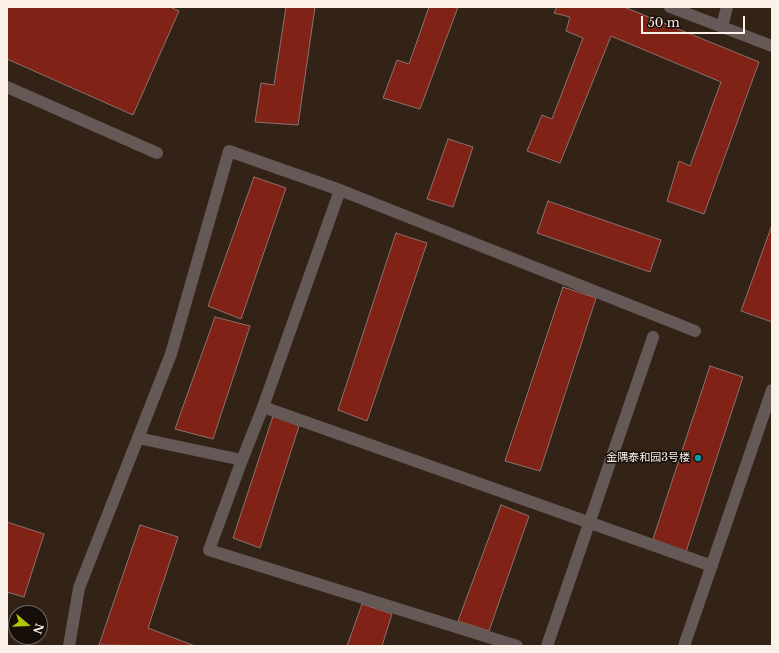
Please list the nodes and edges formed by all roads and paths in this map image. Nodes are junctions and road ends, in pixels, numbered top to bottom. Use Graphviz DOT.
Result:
graph roads {
  1 [pos="670,7"];
  2 [pos="727,7"];
  3 [pos="722,26"];
  4 [pos="772,46"];
  5 [pos="7,87"];
  6 [pos="157,153"];
  7 [pos="340,190"];
  8 [pos="695,331"];
  9 [pos="654,338"];
  10 [pos="772,390"];
  11 [pos="263,407"];
  12 [pos="138,438"];
  13 [pos="242,460"];
  14 [pos="590,523"];
  15 [pos="712,566"];
  16 [pos="69,646"];
  17 [pos="517,646"];
  18 [pos="547,646"];
  19 [pos="684,646"];
  1 -- 3 [label="street"];
  2 -- 3 [label="street"];
  3 -- 4 [label="street"];
  5 -- 6 [label="street"];
  7 -- 8 [label="street"];
  7 -- 11 [label="street"];
  7 -- 12 [label="street"];
  9 -- 14 [label="street"];
  10 -- 15 [label="street"];
  11 -- 13 [label="street"];
  11 -- 14 [label="street"];
  12 -- 13 [label="street"];
  12 -- 16 [label="street"];
  13 -- 17 [label="street"];
  14 -- 15 [label="street"];
  14 -- 18 [label="street"];
  15 -- 19 [label="street"];
}
